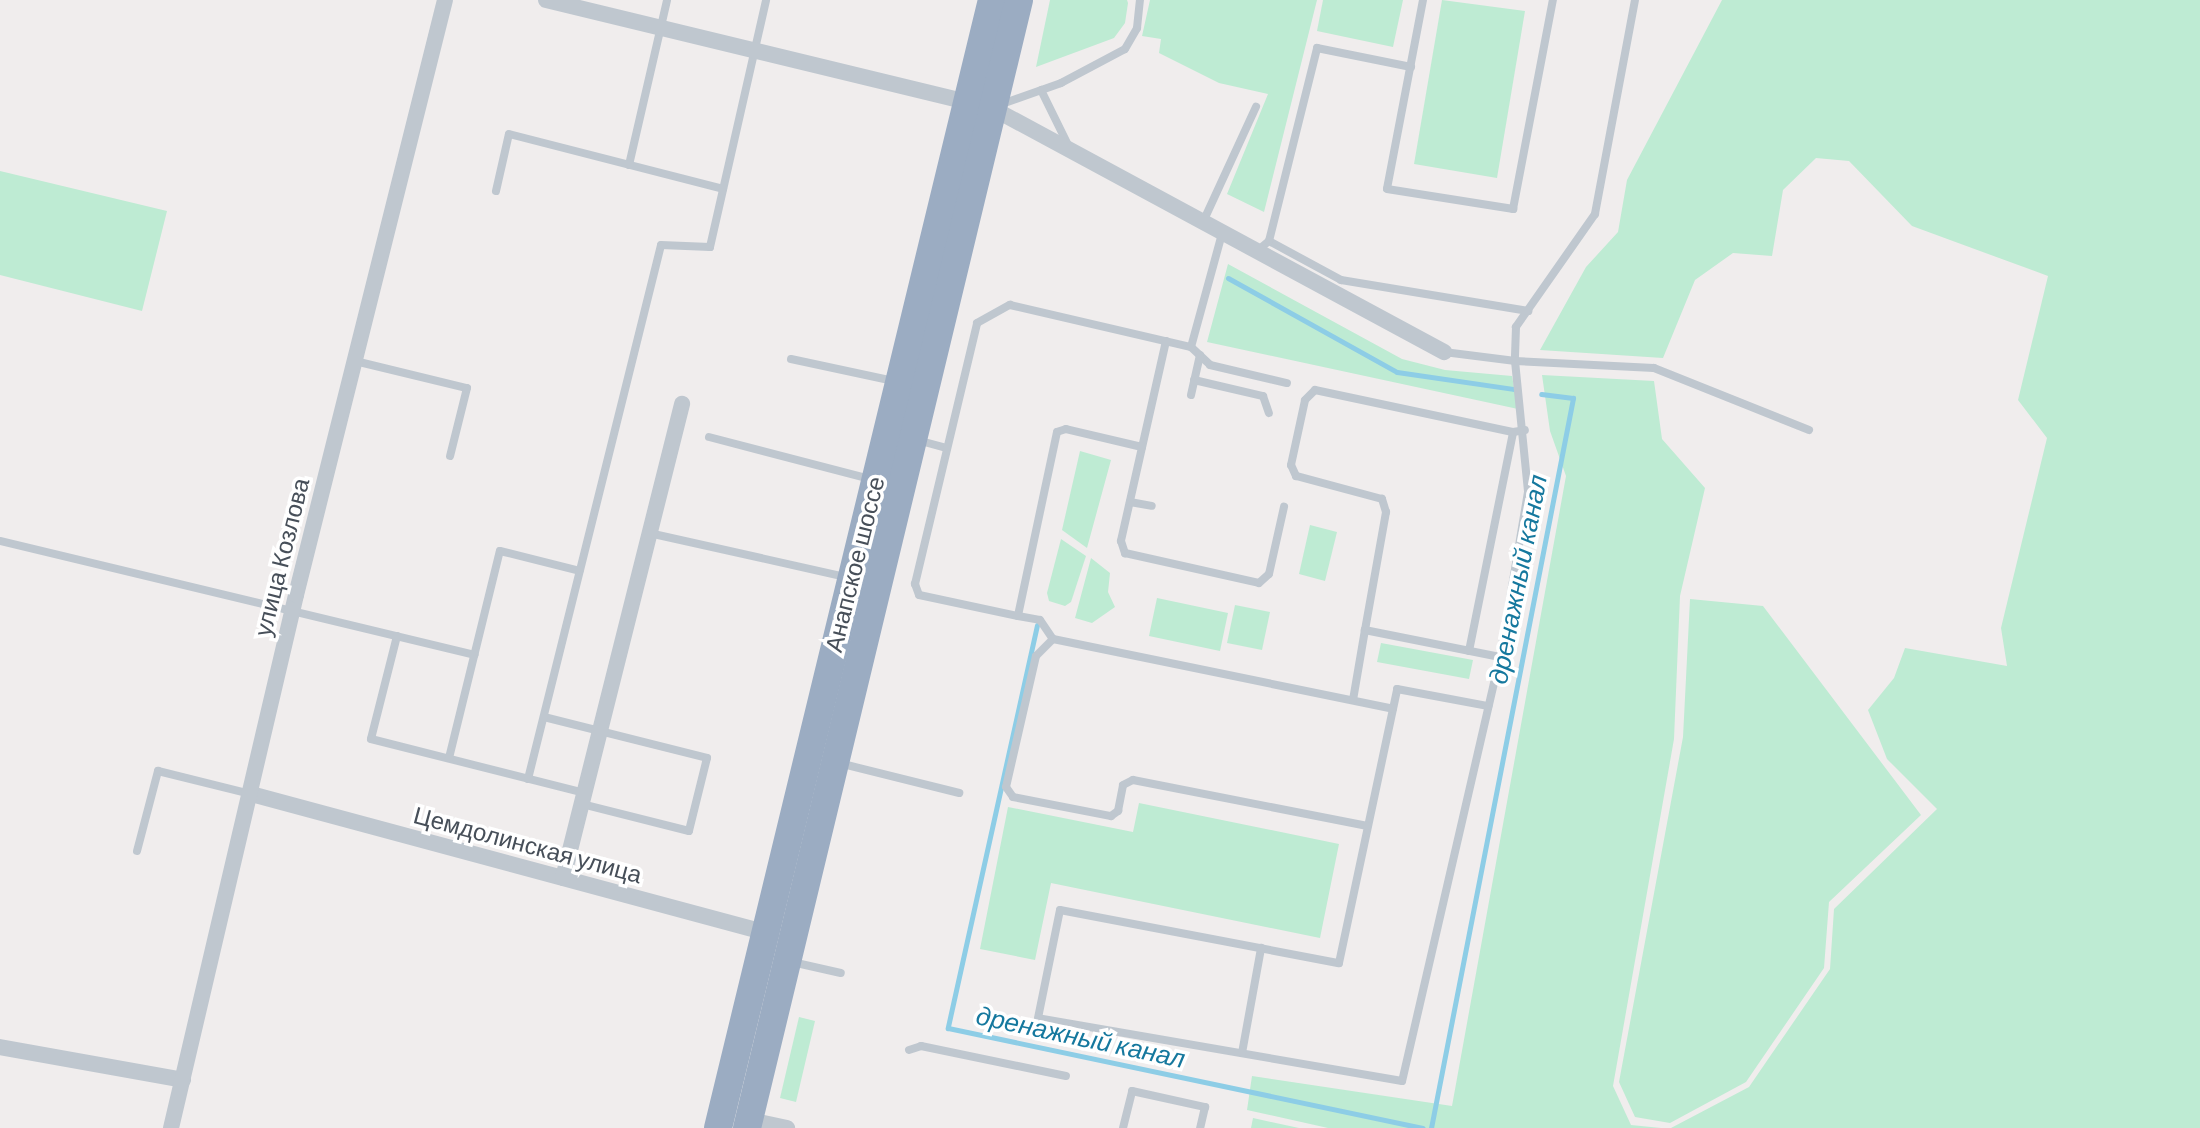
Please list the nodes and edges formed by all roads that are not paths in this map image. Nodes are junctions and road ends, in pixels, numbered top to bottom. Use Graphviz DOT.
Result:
graph roads {
  1 [pos="445,0"];
  2 [pos="546,0"];
  3 [pos="667,0"];
  4 [pos="766,0"];
  5 [pos="992,0"];
  6 [pos="1019,0"];
  7 [pos="1140,0"];
  8 [pos="1423,0"];
  9 [pos="1553,0"];
  10 [pos="1635,0"];
  11 [pos="661,28"];
  12 [pos="755,50"];
  13 [pos="1411,67"];
  14 [pos="1041,90"];
  15 [pos="980,105"];
  16 [pos="1256,107"];
  17 [pos="1071,151"];
  18 [pos="629,165"];
  19 [pos="723,189"];
  20 [pos="496,191"];
  21 [pos="1203,223"];
  22 [pos="1222,234"];
  23 [pos="1262,247"];
  24 [pos="1528,311"];
  25 [pos="1166,341"];
  26 [pos="1191,347"];
  27 [pos="1444,352"];
  28 [pos="1200,355"];
  29 [pos="791,359"];
  30 [pos="354,361"];
  31 [pos="1515,361"];
  32 [pos="1194,380"];
  33 [pos="898,382"];
  34 [pos="1287,383"];
  35 [pos="1191,395"];
  36 [pos="682,404"];
  37 [pos="1269,413"];
  38 [pos="1525,430"];
  39 [pos="1809,430"];
  40 [pos="1513,432"];
  41 [pos="709,437"];
  42 [pos="912,439"];
  43 [pos="1142,447"];
  44 [pos="947,448"];
  45 [pos="450,456"];
  46 [pos="874,480"];
  47 [pos="1130,502"];
  48 [pos="1152,506"];
  49 [pos="1284,507"];
  50 [pos="649,533"];
  51 [pos="0,541"];
  52 [pos="580,571"];
  53 [pos="851,578"];
  54 [pos="292,609"];
  55 [pos="1018,616"];
  56 [pos="1365,630"];
  57 [pos="397,636"];
  58 [pos="1053,639"];
  59 [pos="1469,651"];
  60 [pos="474,655"];
  61 [pos="1500,657"];
  62 [pos="1353,700"];
  63 [pos="1488,706"];
  64 [pos="1393,709"];
  65 [pos="544,717"];
  66 [pos="600,731"];
  67 [pos="449,758"];
  68 [pos="834,762"];
  69 [pos="528,779"];
  70 [pos="959,793"];
  71 [pos="251,794"];
  72 [pos="583,798"];
  73 [pos="1368,826"];
  74 [pos="137,851"];
  75 [pos="563,878"];
  76 [pos="763,932"];
  77 [pos="1261,948"];
  78 [pos="790,950"];
  79 [pos="841,973"];
  80 [pos="0,1047"];
  81 [pos="909,1050"];
  82 [pos="1242,1053"];
  83 [pos="1066,1076"];
  84 [pos="183,1080"];
  85 [pos="748,1124"];
  86 [pos="171,1128"];
  87 [pos="718,1128"];
  88 [pos="787,1128"];
  89 [pos="1123,1128"];
  90 [pos="1200,1128"];
  1 -- 30 [label="street, улица Козлова"];
  2 -- 11 [label="street"];
  3 -- 11 [label="lane"];
  4 -- 12 [label="lane"];
  5 -- 15 [label="highway, Анапское шоссе"];
  6 -- 15 [label="highway, Анапское шоссе"];
  7 -- 14 [label="lane"];
  8 -- 13 [label="lane"];
  9 -- 13 [label="lane"];
  10 -- 24 [label="lane"];
  11 -- 12 [label="street"];
  11 -- 18 [label="lane"];
  12 -- 15 [label="street"];
  12 -- 19 [label="lane"];
  13 -- 23 [label="lane"];
  14 -- 15 [label="lane"];
  14 -- 17 [label="lane"];
  15 -- 17 [label="street"];
  15 -- 33 [label="highway, Анапское шоссе"];
  15 -- 42 [label="highway, Анапское шоссе"];
  16 -- 21 [label="lane"];
  17 -- 21 [label="street"];
  18 -- 19 [label="lane"];
  18 -- 20 [label="lane"];
  19 -- 52 [label="lane"];
  21 -- 22 [label="street"];
  22 -- 23 [label="street"];
  22 -- 26 [label="lane"];
  23 -- 24 [label="lane"];
  23 -- 27 [label="street"];
  24 -- 31 [label="lane"];
  25 -- 26 [label="lane"];
  25 -- 43 [label="lane"];
  25 -- 44 [label="lane"];
  26 -- 28 [label="lane"];
  27 -- 31 [label="lane"];
  28 -- 32 [label="lane"];
  28 -- 34 [label="lane"];
  29 -- 33 [label="lane"];
  30 -- 45 [label="lane"];
  30 -- 54 [label="street, улица Козлова"];
  31 -- 38 [label="lane"];
  31 -- 39 [label="lane"];
  32 -- 35 [label="lane"];
  32 -- 37 [label="lane"];
  33 -- 46 [label="highway, Анапское шоссе"];
  36 -- 50 [label="street"];
  38 -- 40 [label="lane"];
  38 -- 61 [label="lane"];
  40 -- 56 [label="lane"];
  40 -- 59 [label="lane"];
  41 -- 46 [label="lane"];
  42 -- 44 [label="lane"];
  42 -- 68 [label="highway, Анапское шоссе"];
  43 -- 47 [label="lane"];
  43 -- 55 [label="lane"];
  44 -- 55 [label="lane"];
  46 -- 53 [label="highway, Анапское шоссе"];
  47 -- 48 [label="lane"];
  47 -- 49 [label="lane"];
  50 -- 53 [label="lane"];
  50 -- 66 [label="street"];
  51 -- 54 [label="lane"];
  52 -- 60 [label="lane"];
  52 -- 65 [label="lane"];
  53 -- 76 [label="highway, Анапское шоссе"];
  54 -- 57 [label="lane"];
  54 -- 71 [label="street, улица Козлова"];
  55 -- 58 [label="lane"];
  56 -- 59 [label="lane"];
  56 -- 62 [label="lane"];
  57 -- 60 [label="lane"];
  57 -- 67 [label="lane"];
  58 -- 62 [label="lane"];
  58 -- 73 [label="lane"];
  59 -- 61 [label="lane"];
  60 -- 67 [label="lane"];
  61 -- 63 [label="lane"];
  62 -- 64 [label="lane"];
  63 -- 64 [label="lane"];
  63 -- 82 [label="lane"];
  64 -- 73 [label="lane"];
  65 -- 66 [label="lane"];
  65 -- 69 [label="lane"];
  66 -- 72 [label="street"];
  66 -- 72 [label="lane"];
  67 -- 69 [label="lane"];
  68 -- 70 [label="lane"];
  68 -- 78 [label="highway, Анапское шоссе"];
  69 -- 72 [label="lane"];
  71 -- 74 [label="lane"];
  71 -- 75 [label="street, Цемдолинская улица"];
  71 -- 84 [label="street, улица Козлова"];
  72 -- 75 [label="street"];
  73 -- 77 [label="lane"];
  75 -- 76 [label="street, Цемдолинская улица"];
  76 -- 78 [label="street, Цемдолинская улица"];
  76 -- 87 [label="highway, Анапское шоссе"];
  77 -- 82 [label="lane"];
  77 -- 82 [label="lane"];
  78 -- 79 [label="lane"];
  78 -- 85 [label="highway, Анапское шоссе"];
  80 -- 84 [label="street"];
  81 -- 83 [label="lane"];
  84 -- 86 [label="street, улица Козлова"];
  85 -- 88 [label="street"];
  89 -- 90 [label="lane"];
}
